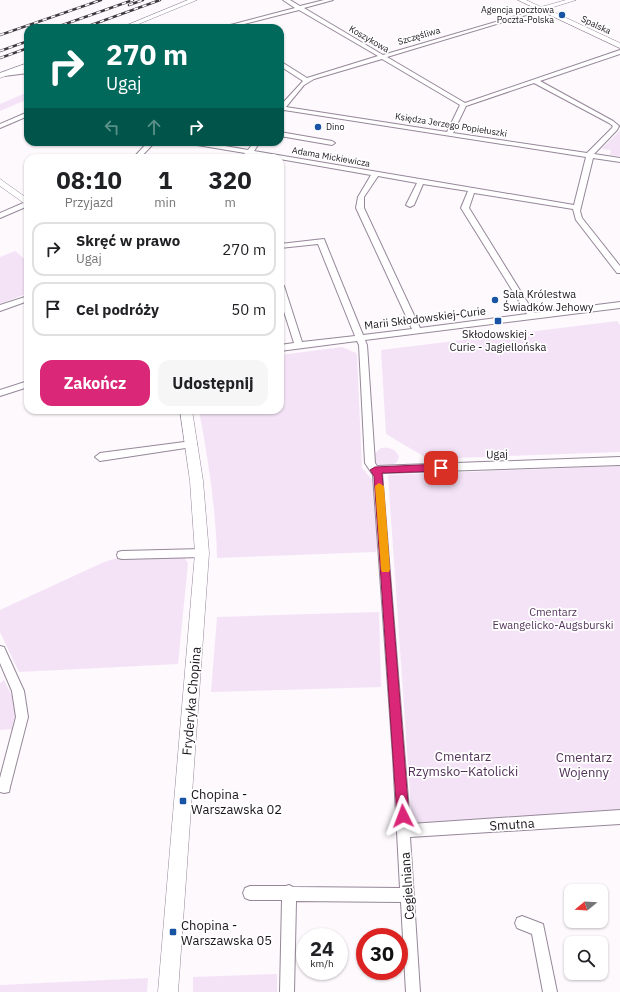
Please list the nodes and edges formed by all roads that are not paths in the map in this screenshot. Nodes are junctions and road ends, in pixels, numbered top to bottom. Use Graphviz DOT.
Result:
graph roads {
  1 [pos="194,0"];
  2 [pos="286,0"];
  3 [pos="330,0"];
  4 [pos="521,0"];
  5 [pos="573,0"];
  6 [pos="299,8"];
  7 [pos="541,10"];
  8 [pos="132,24"];
  9 [pos="237,24"];
  10 [pos="620,46"];
  11 [pos="620,52"];
  12 [pos="382,57"];
  13 [pos="284,65"];
  14 [pos="24,68"];
  15 [pos="2,75"];
  16 [pos="306,80"];
  17 [pos="535,81"];
  18 [pos="464,105"];
  19 [pos="284,106"];
  20 [pos="284,109"];
  21 [pos="24,116"];
  22 [pos="0,126"];
  23 [pos="449,134"];
  24 [pos="284,135"];
  25 [pos="332,143"];
  26 [pos="148,146"];
  27 [pos="208,146"];
  28 [pos="254,146"];
  29 [pos="140,154"];
  30 [pos="243,154"];
  31 [pos="248,154"];
  32 [pos="590,156"];
  33 [pos="284,160"];
  34 [pos="620,160"];
  35 [pos="376,173"];
  36 [pos="421,181"];
  37 [pos="0,182"];
  38 [pos="472,190"];
  39 [pos="24,200"];
  40 [pos="24,205"];
  41 [pos="410,205"];
  42 [pos="577,208"];
  43 [pos="0,216"];
  44 [pos="284,246"];
  45 [pos="620,271"];
  46 [pos="24,299"];
  47 [pos="284,299"];
  48 [pos="620,305"];
  49 [pos="0,308"];
  50 [pos="532,316"];
  51 [pos="417,331"];
  52 [pos="360,338"];
  53 [pos="299,346"];
  54 [pos="284,348"];
  55 [pos="24,385"];
  56 [pos="0,393"];
  57 [pos="187,414"];
  58 [pos="192,444"];
  59 [pos="100,457"];
  60 [pos="620,461"];
  61 [pos="375,470"];
  62 [pos="202,553"];
  63 [pos="122,555"];
  64 [pos="0,651"];
  65 [pos="4,786"];
  66 [pos="620,818"];
  67 [pos="404,831"];
  68 [pos="289,892"];
  69 [pos="250,893"];
  70 [pos="408,895"];
  71 [pos="522,923"];
  72 [pos="168,992"];
  73 [pos="287,992"];
  74 [pos="413,992"];
  75 [pos="550,992"];
  1 -- 8 [label="street"];
  2 -- 6 [label="street, Koszykowa"];
  3 -- 6 [label="street"];
  4 -- 7 [label="street, Spalska"];
  5 -- 7 [label="street, Szczęśliwa"];
  6 -- 9 [label="street"];
  6 -- 12 [label="street, Koszykowa"];
  7 -- 10 [label="street, Spalska"];
  7 -- 12 [label="street, Szczęśliwa"];
  11 -- 17 [label="street"];
  12 -- 16 [label="street, Szczęśliwa"];
  12 -- 18 [label="street, Koszykowa"];
  13 -- 16 [label="street"];
  14 -- 15 [label="street"];
  16 -- 19 [label="street"];
  17 -- 18 [label="street"];
  17 -- 32 [label="street"];
  18 -- 23 [label="street"];
  20 -- 23 [label="street, Księdza Jerzego Popiełuszki"];
  21 -- 22 [label="street"];
  23 -- 32 [label="street, Księdza Jerzego Popiełuszki"];
  24 -- 25 [label="street"];
  26 -- 29 [label="street"];
  27 -- 30 [label="street, Adama Mickiewicza"];
  28 -- 31 [label="street"];
  32 -- 34 [label="street, Księdza Jerzego Popiełuszki"];
  32 -- 42 [label="street"];
  33 -- 35 [label="street, Adama Mickiewicza"];
  35 -- 36 [label="street, Adama Mickiewicza"];
  35 -- 51 [label="street"];
  36 -- 38 [label="street, Adama Mickiewicza"];
  36 -- 41 [label="street"];
  37 -- 39 [label="street"];
  38 -- 42 [label="street, Adama Mickiewicza"];
  38 -- 50 [label="street"];
  40 -- 43 [label="street"];
  42 -- 45 [label="street"];
  44 -- 52 [label="street, Cegielniana"];
  46 -- 49 [label="street"];
  47 -- 53 [label="street"];
  48 -- 50 [label="street, Marii Skłodowskiej-Curie"];
  50 -- 51 [label="street, Marii Skłodowskiej-Curie"];
  51 -- 52 [label="street, Marii Skłodowskiej-Curie"];
  52 -- 53 [label="street, Marii Skłodowskiej-Curie"];
  52 -- 61 [label="street, Cegielniana"];
  53 -- 54 [label="street, Marii Skłodowskiej-Curie"];
  55 -- 56 [label="street"];
  57 -- 58 [label="street, Fryderyka Chopina"];
  58 -- 59 [label="street"];
  58 -- 62 [label="street, Fryderyka Chopina"];
  60 -- 61 [label="street, Ugaj"];
  61 -- 67 [label="street, Cegielniana"];
  62 -- 63 [label="street"];
  62 -- 72 [label="street, Fryderyka Chopina"];
  64 -- 65 [label="street"];
  66 -- 67 [label="street, Smutna"];
  67 -- 70 [label="street, Cegielniana"];
  68 -- 69 [label="street"];
  68 -- 70 [label="street"];
  68 -- 73 [label="street"];
  70 -- 74 [label="street, Cegielniana"];
  71 -- 75 [label="street"];
}
